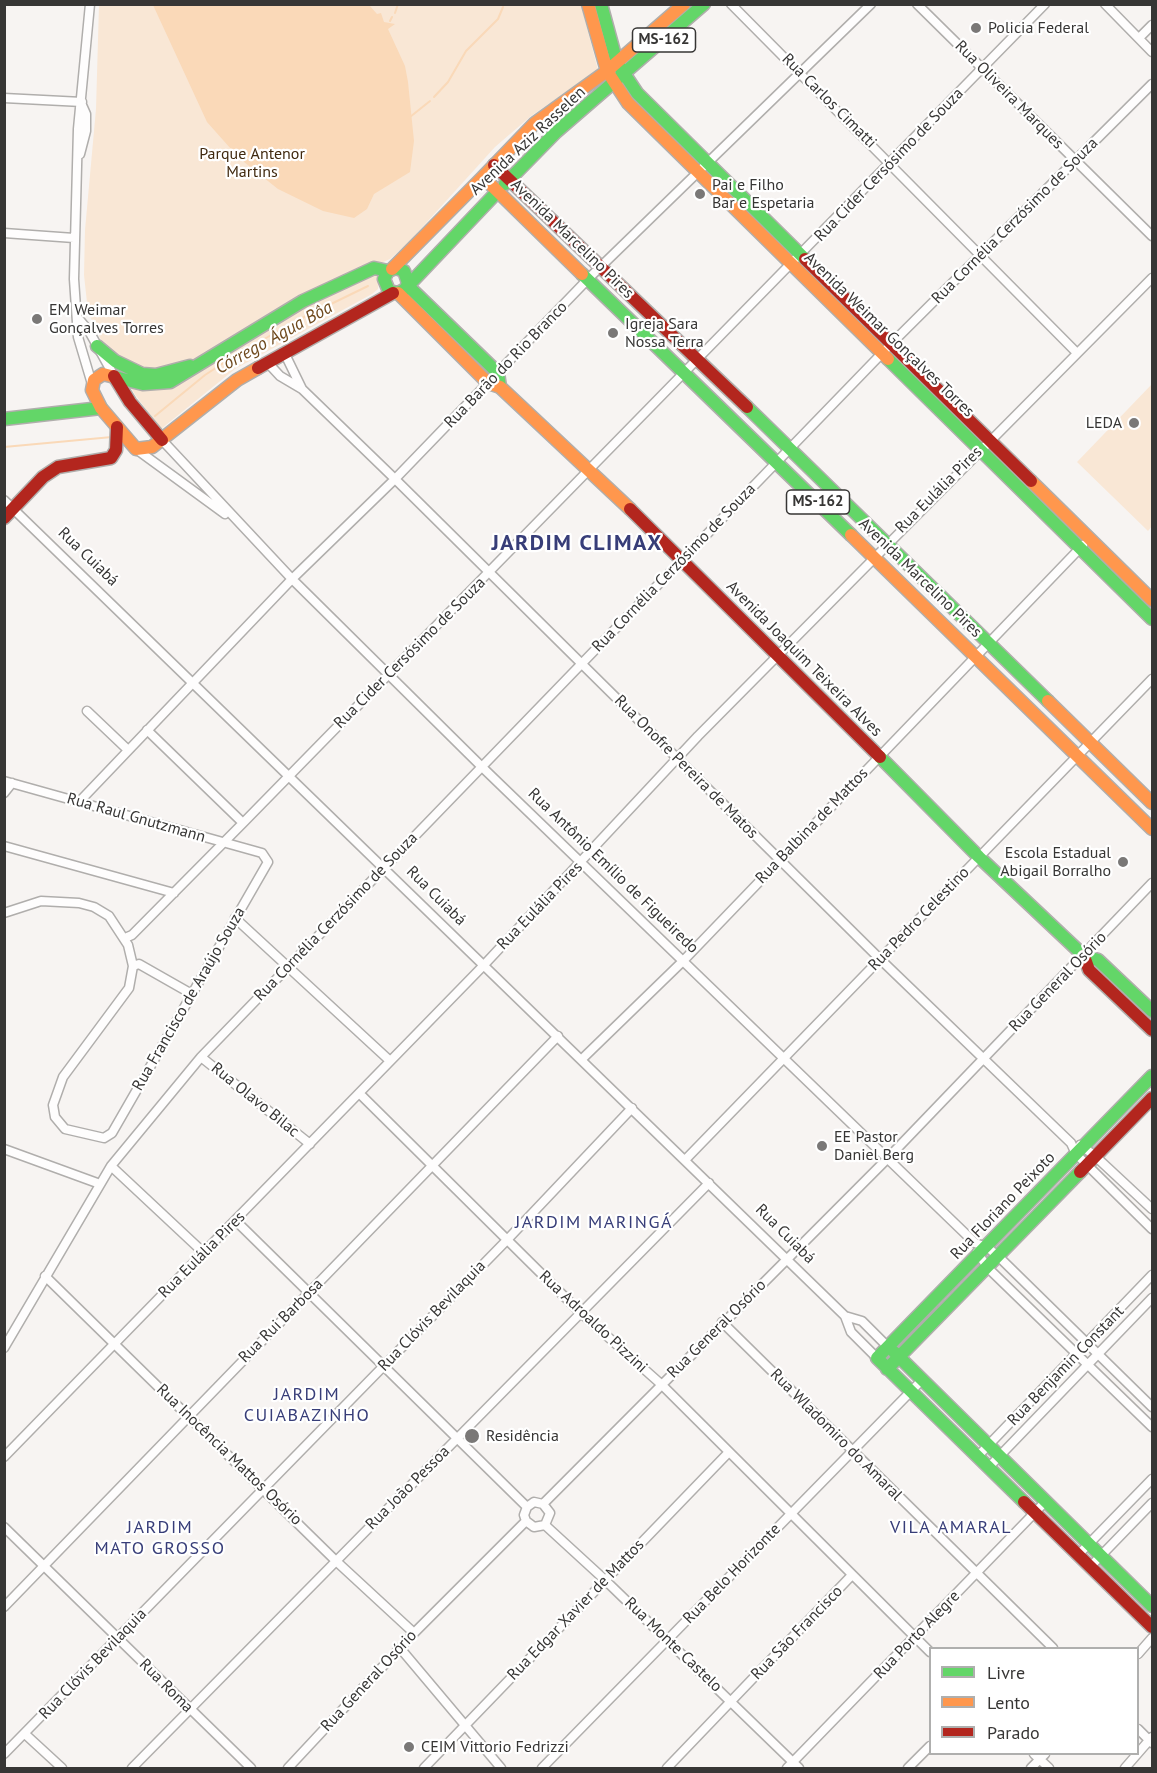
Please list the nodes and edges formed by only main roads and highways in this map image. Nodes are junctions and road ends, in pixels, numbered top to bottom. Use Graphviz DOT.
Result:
graph roads {
  1 [pos="684,4"];
  2 [pos="704,4"];
  3 [pos="597,6"];
  4 [pos="617,63"];
  5 [pos="607,71"];
  6 [pos="624,75"];
  7 [pos="614,84"];
  8 [pos="494,165"];
  9 [pos="483,177"];
  10 [pos="510,179"];
  11 [pos="498,191"];
  12 [pos="797,260"];
  13 [pos="390,270"];
  14 [pos="402,288"];
  15 [pos="97,346"];
  16 [pos="487,363"];
  17 [pos="197,364"];
  18 [pos="478,372"];
  19 [pos="114,376"];
  20 [pos="494,385"];
  21 [pos="101,408"];
  22 [pos="4,419"];
  23 [pos="117,427"];
  24 [pos="162,440"];
  25 [pos="136,449"];
  26 [pos="9,504"];
  27 [pos="4,518"];
  28 [pos="1085,542"];
  29 [pos="1152,600"];
  30 [pos="1152,619"];
  31 [pos="1152,803"];
  32 [pos="1152,829"];
  33 [pos="1084,956"];
  34 [pos="1152,1011"];
  35 [pos="1152,1030"];
  36 [pos="1152,1076"];
  37 [pos="1152,1098"];
  38 [pos="888,1347"];
  39 [pos="898,1357"];
  40 [pos="877,1358"];
  41 [pos="887,1369"];
  42 [pos="1152,1605"];
  43 [pos="1152,1627"];
  1 -- 4 [label="main road, Avenida Aziz Rasselen / MS-162"];
  2 -- 6 [label="main road, Avenida Aziz Rasselen / MS-162"];
  3 -- 4 [label="main road, Avenida Weimar Gonçalves Torres"];
  3 -- 5 [label="main road, Avenida Weimar Gonçalves Torres"];
  4 -- 5 [label="main road, Avenida Aziz Rasselen / MS-162"];
  4 -- 6 [label="main road, Avenida Weimar Gonçalves Torres"];
  5 -- 7 [label="main road, Avenida Weimar Gonçalves Torres"];
  5 -- 8 [label="main road, Avenida Aziz Rasselen / MS-162"];
  6 -- 7 [label="main road, Avenida Aziz Rasselen / MS-162"];
  6 -- 12 [label="main road, Avenida Weimar Gonçalves Torres"];
  7 -- 10 [label="main road, Avenida Aziz Rasselen / MS-162"];
  7 -- 12 [label="main road, Avenida Weimar Gonçalves Torres"];
  8 -- 9 [label="main road, Avenida Aziz Rasselen / MS-162"];
  8 -- 10 [label="main road, Avenida Marcelino Pires / MS-162"];
  9 -- 11 [label="main road, Avenida Marcelino Pires / MS-162"];
  9 -- 13 [label="main road, Avenida Aziz Rasselen"];
  10 -- 11 [label="main road, Avenida Aziz Rasselen / MS-162"];
  10 -- 31 [label="main road, Avenida Marcelino Pires / MS-162"];
  11 -- 14 [label="main road, Avenida Aziz Rasselen"];
  11 -- 32 [label="main road, Avenida Marcelino Pires / MS-162"];
  12 -- 28 [label="main road, Avenida Weimar Gonçalves Torres"];
  13 -- 14 [label="main road"];
  13 -- 14 [label="main road"];
  13 -- 17 [label="main road"];
  14 -- 16 [label="main road"];
  14 -- 18 [label="main road, Avenida Joaquim Teixeira Alves"];
  14 -- 24 [label="main road, Avenida Aziz Rasselen"];
  15 -- 17 [label="main road"];
  16 -- 18 [label="main road"];
  16 -- 20 [label="main road"];
  17 -- 19 [label="main road"];
  18 -- 20 [label="main road, Avenida Joaquim Teixeira Alves"];
  19 -- 21 [label="main road, Rua Antônio Emílio de Figueiredo"];
  19 -- 24 [label="main road, Rua Antônio Emílio de Figueiredo"];
  20 -- 33 [label="main road, Avenida Joaquim Teixeira Alves"];
  21 -- 22 [label="main road"];
  21 -- 23 [label="main road, Rua Antônio Emílio de Figueiredo"];
  23 -- 25 [label="main road, Rua Antônio Emílio de Figueiredo"];
  23 -- 26 [label="main road"];
  24 -- 25 [label="main road, Avenida Aziz Rasselen"];
  26 -- 27 [label="main road"];
  28 -- 29 [label="main road, Avenida Weimar Gonçalves Torres"];
  28 -- 30 [label="main road, Avenida Weimar Gonçalves Torres"];
  33 -- 34 [label="main road, Avenida Joaquim Teixeira Alves"];
  33 -- 35 [label="main road, Avenida Joaquim Teixeira Alves"];
  36 -- 38 [label="main road, Rua Floriano Peixoto"];
  37 -- 39 [label="main road, Rua Floriano Peixoto"];
  38 -- 39 [label="main road, Rua Cuiabá"];
  38 -- 40 [label="main road, Rua Floriano Peixoto"];
  39 -- 41 [label="main road, Rua Floriano Peixoto"];
  39 -- 42 [label="main road, Rua Cuiabá"];
  40 -- 41 [label="main road, Rua Cuiabá"];
  41 -- 43 [label="main road, Rua Cuiabá"];
}
